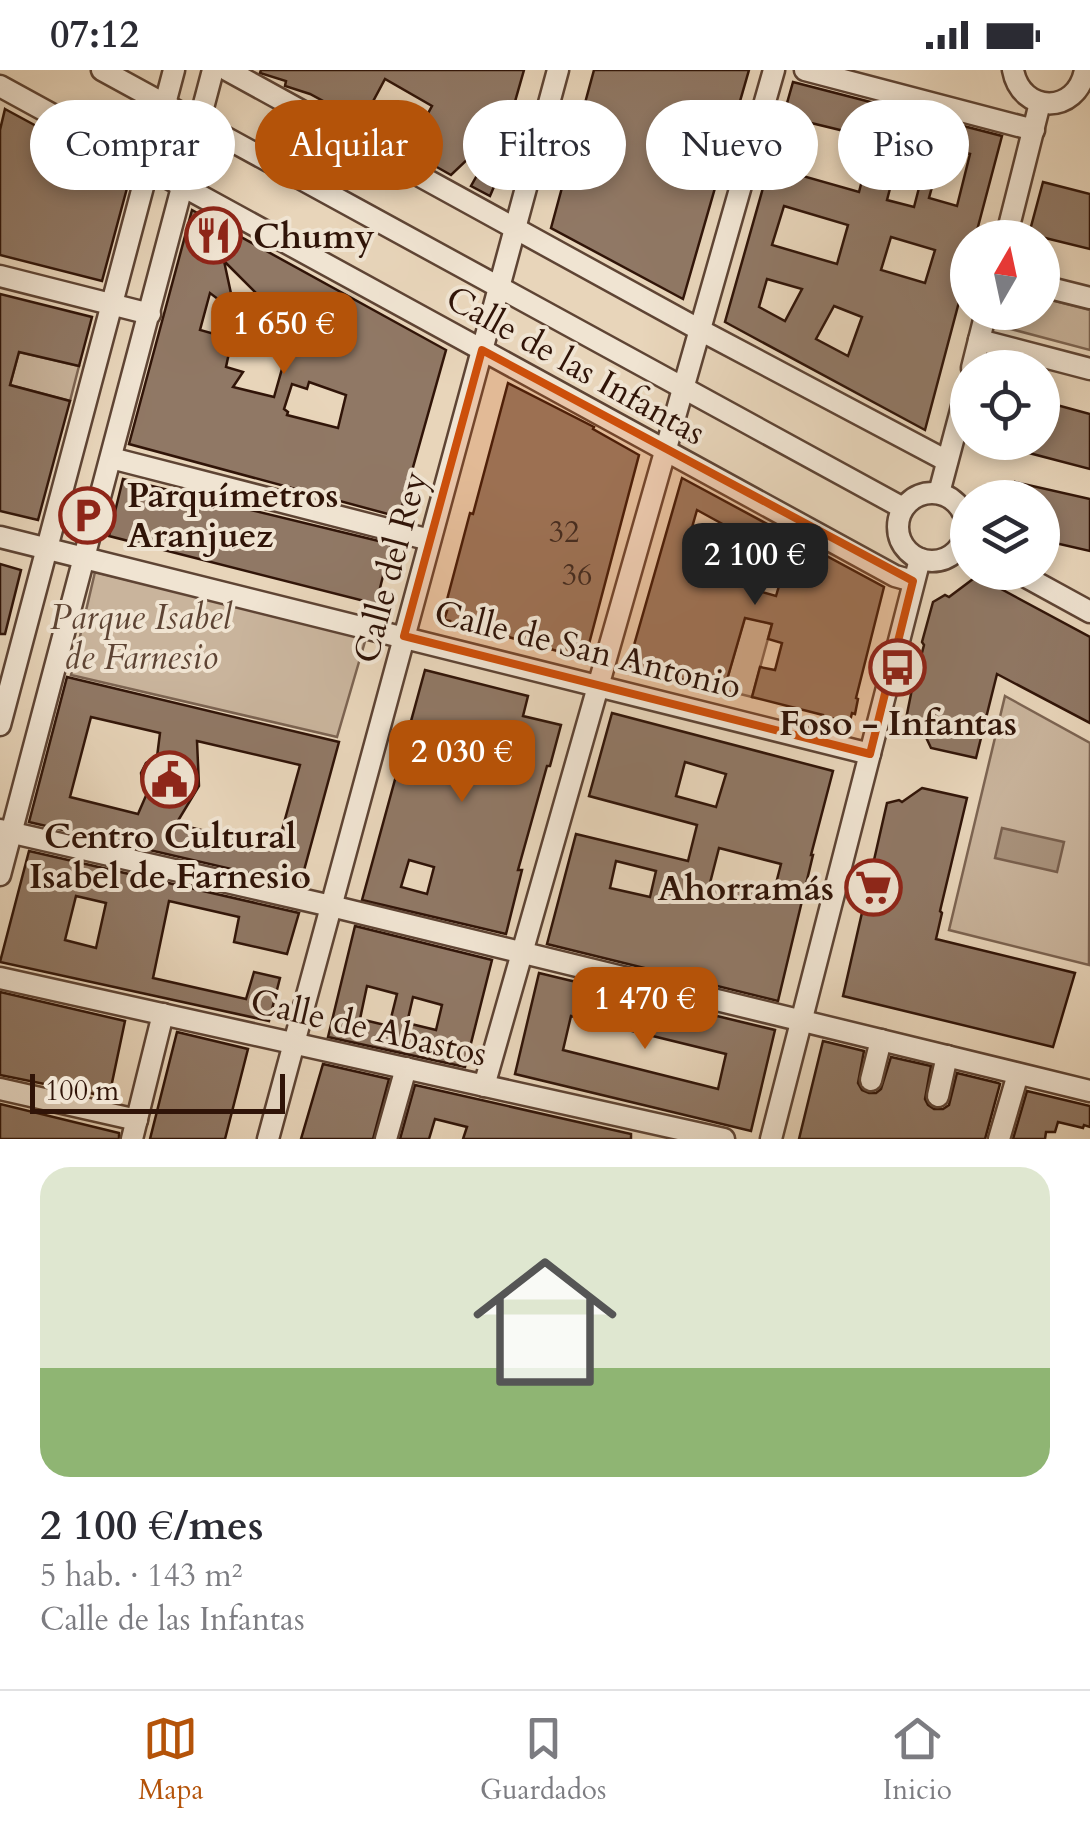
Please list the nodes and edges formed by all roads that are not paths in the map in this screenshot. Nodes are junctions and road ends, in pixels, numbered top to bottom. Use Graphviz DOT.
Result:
graph roads {
  1 [pos="102,70"];
  2 [pos="174,70"];
  3 [pos="213,70"];
  4 [pos="227,70"];
  5 [pos="558,70"];
  6 [pos="774,70"];
  7 [pos="806,70"];
  8 [pos="1013,70"];
  9 [pos="1086,74"];
  10 [pos="0,86"];
  11 [pos="157,100"];
  12 [pos="165,100"];
  13 [pos="205,100"];
  14 [pos="30,102"];
  15 [pos="1040,103"];
  16 [pos="1034,130"];
  17 [pos="235,142"];
  18 [pos="142,190"];
  19 [pos="183,190"];
  20 [pos="191,190"];
  21 [pos="1011,220"];
  22 [pos="515,228"];
  23 [pos="0,276"];
  24 [pos="498,288"];
  25 [pos="1060,290"];
  26 [pos="1090,298"];
  27 [pos="112,304"];
  28 [pos="150,314"];
  29 [pos="700,330"];
  30 [pos="982,330"];
  31 [pos="979,340"];
  32 [pos="482,350"];
  33 [pos="976,350"];
  34 [pos="1090,369"];
  35 [pos="684,387"];
  36 [pos="950,450"];
  37 [pos="666,452"];
  38 [pos="111,458"];
  39 [pos="947,461"];
  40 [pos="939,494"];
  41 [pos="950,498"];
  42 [pos="904,508"];
  43 [pos="0,537"];
  44 [pos="430,540"];
  45 [pos="47,549"];
  46 [pos="950,555"];
  47 [pos="84,558"];
  48 [pos="920,558"];
  49 [pos="913,581"];
  50 [pos="1050,590"];
  51 [pos="1090,612"];
  52 [pos="404,636"];
  53 [pos="598,686"];
  54 [pos="0,726"];
  55 [pos="870,754"];
  56 [pos="6,832"];
  57 [pos="0,875"];
  58 [pos="331,906"];
  59 [pos="522,952"];
  60 [pos="0,978"];
  61 [pos="163,1014"];
  62 [pos="801,1021"];
  63 [pos="881,1040"];
  64 [pos="294,1044"];
  65 [pos="947,1056"];
  66 [pos="406,1068"];
  67 [pos="1018,1074"];
  68 [pos="872,1080"];
  69 [pos="484,1086"];
  70 [pos="0,1089"];
  71 [pos="1090,1091"];
  72 [pos="938,1096"];
  73 [pos="134,1129"];
  74 [pos="268,1139"];
  75 [pos="386,1139"];
  76 [pos="724,1139"];
  77 [pos="772,1139"];
  78 [pos="1000,1139"];
  1 -- 11 [label="street, Calle de las Infantas"];
  2 -- 12 [label="street"];
  3 -- 13 [label="street"];
  4 -- 22 [label="street"];
  5 -- 22 [label="street, Calle del Rey"];
  6 -- 29 [label="street"];
  7 -- 16 [label="street"];
  8 -- 15 [label="street"];
  9 -- 15 [label="street"];
  10 -- 14 [label="street, Calle de las Infantas"];
  15 -- 16 [label="street"];
  16 -- 21 [label="street"];
  17 -- 24 [label="street, Calle de las Infantas"];
  18 -- 27 [label="street"];
  19 -- 28 [label="street"];
  20 -- 32 [label="street, Calle de las Infantas"];
  22 -- 24 [label="street, Calle del Rey"];
  22 -- 29 [label="street"];
  23 -- 27 [label="street"];
  24 -- 32 [label="street, Calle del Rey"];
  24 -- 35 [label="street, Calle de las Infantas"];
  25 -- 26 [label="street"];
  27 -- 28 [label="street"];
  27 -- 45 [label="street"];
  28 -- 38 [label="street"];
  29 -- 35 [label="street"];
  29 -- 39 [label="street"];
  30 -- 31 [label="street"];
  31 -- 33 [label="street"];
  31 -- 34 [label="street"];
  32 -- 37 [label="street, Calle de las Infantas"];
  32 -- 44 [label="street, Calle del Rey"];
  35 -- 37 [label="street"];
  35 -- 42 [label="street, Calle de las Infantas"];
  36 -- 39 [label="street"];
  37 -- 49 [label="street, Calle de las Infantas"];
  37 -- 53 [label="street"];
  38 -- 44 [label="street"];
  38 -- 47 [label="street"];
  39 -- 40 [label="street"];
  40 -- 41 [label="street"];
  40 -- 42 [label="street"];
  42 -- 48 [label="street"];
  43 -- 45 [label="street, Calle de San Antonio"];
  44 -- 52 [label="street, Calle del Rey"];
  45 -- 47 [label="street, Calle de San Antonio"];
  45 -- 54 [label="street"];
  46 -- 48 [label="street"];
  47 -- 52 [label="street, Calle de San Antonio"];
  47 -- 56 [label="street"];
  48 -- 49 [label="street"];
  49 -- 55 [label="street"];
  50 -- 51 [label="street"];
  52 -- 53 [label="street, Calle de San Antonio"];
  52 -- 58 [label="street, Calle del Rey"];
  53 -- 55 [label="street, Calle de San Antonio"];
  53 -- 59 [label="street"];
  55 -- 62 [label="street"];
  56 -- 57 [label="street"];
  56 -- 58 [label="street"];
  58 -- 59 [label="street"];
  58 -- 64 [label="street, Calle del Rey"];
  59 -- 62 [label="street"];
  59 -- 69 [label="street"];
  60 -- 61 [label="street, Calle de Abastos"];
  61 -- 64 [label="street, Calle de Abastos"];
  61 -- 73 [label="street"];
  62 -- 63 [label="street"];
  62 -- 77 [label="street"];
  63 -- 65 [label="street"];
  63 -- 68 [label="street"];
  64 -- 66 [label="street, Calle de Abastos"];
  64 -- 74 [label="street, Calle del Rey"];
  65 -- 67 [label="street"];
  65 -- 72 [label="street"];
  66 -- 69 [label="street, Calle de Abastos"];
  66 -- 75 [label="street"];
  67 -- 71 [label="street"];
  67 -- 78 [label="street"];
  69 -- 76 [label="street, Calle de Abastos"];
  70 -- 73 [label="street"];
}
